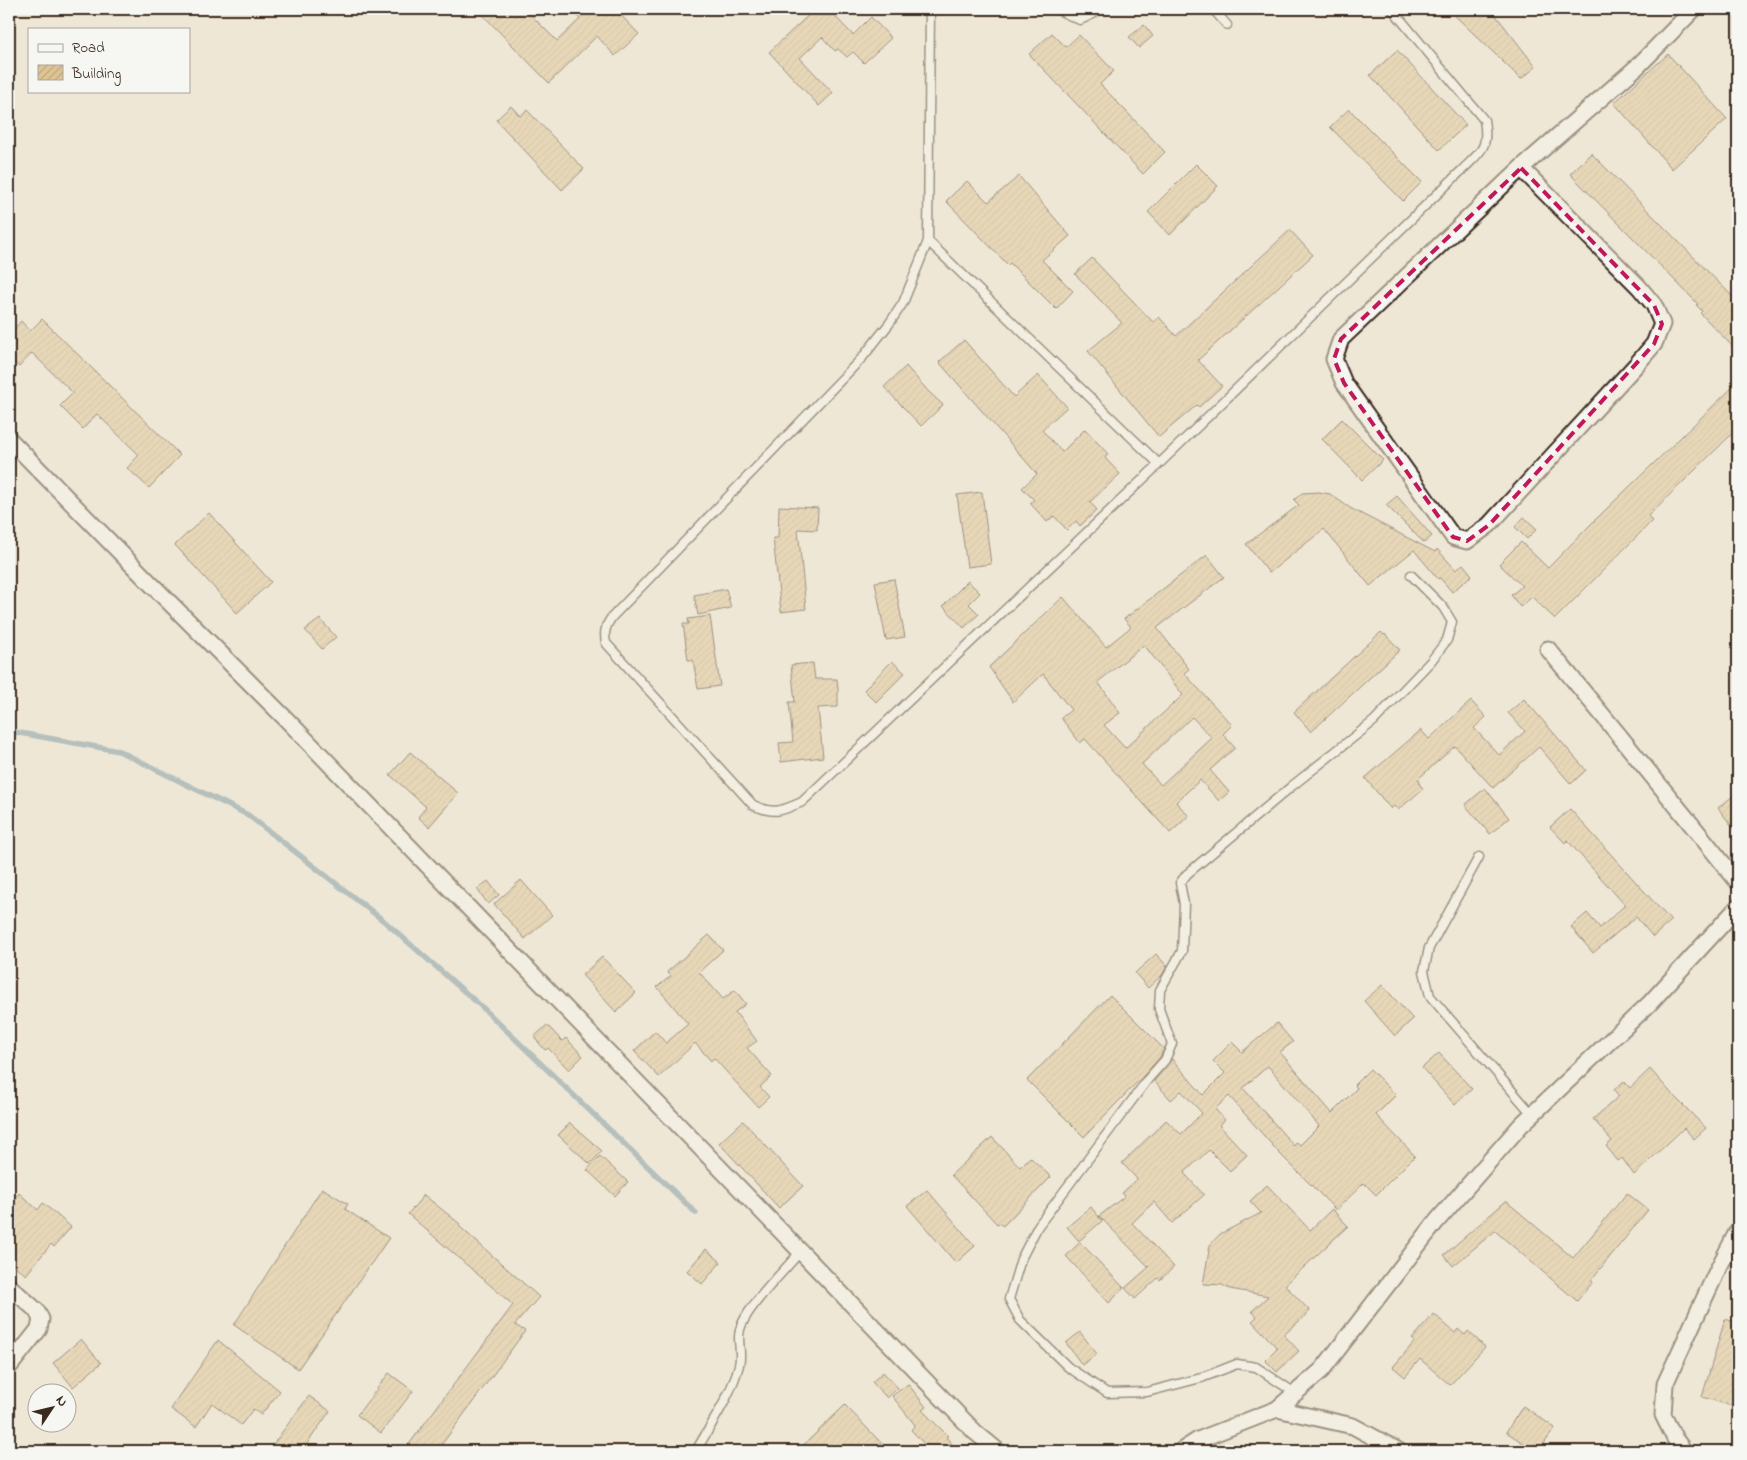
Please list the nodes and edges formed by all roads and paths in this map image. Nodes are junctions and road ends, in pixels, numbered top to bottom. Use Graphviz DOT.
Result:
graph roads {
  1 [pos="930,9"];
  2 [pos="1056,9"];
  3 [pos="1099,9"];
  4 [pos="1213,9"];
  5 [pos="1392,9"];
  6 [pos="1694,9"];
  7 [pos="1227,25"];
  8 [pos="1521,168"];
  9 [pos="928,242"];
  10 [pos="9,438"];
  11 [pos="1159,464"];
  12 [pos="1411,574"];
  13 [pos="1548,649"];
  14 [pos="1479,857"];
  15 [pos="1738,882"];
  16 [pos="1738,908"];
  17 [pos="1532,1114"];
  18 [pos="1738,1230"];
  19 [pos="800,1252"];
  20 [pos="9,1286"];
  21 [pos="9,1367"];
  22 [pos="1296,1393"];
  23 [pos="1277,1409"];
  24 [pos="975,1432"];
  25 [pos="696,1451"];
  26 [pos="982,1451"];
  27 [pos="998,1451"];
  28 [pos="1181,1451"];
  29 [pos="1399,1451"];
  30 [pos="1684,1451"];
  1 -- 9 [label="lane"];
  2 -- 3 [label="lane"];
  4 -- 7 [label="lane"];
  5 -- 11 [label="lane"];
  6 -- 8 [label="street"];
  8 -- 8 [label="street"];
  9 -- 11 [label="lane"];
  9 -- 11 [label="lane"];
  10 -- 19 [label="street"];
  12 -- 22 [label="lane"];
  13 -- 15 [label="street"];
  14 -- 17 [label="lane"];
  16 -- 17 [label="street"];
  17 -- 22 [label="street"];
  18 -- 30 [label="street"];
  19 -- 24 [label="street"];
  19 -- 25 [label="lane"];
  20 -- 21 [label="street"];
  22 -- 23 [label="street"];
  23 -- 28 [label="street"];
  23 -- 29 [label="street"];
  24 -- 26 [label="street"];
  24 -- 27 [label="street"];
}
